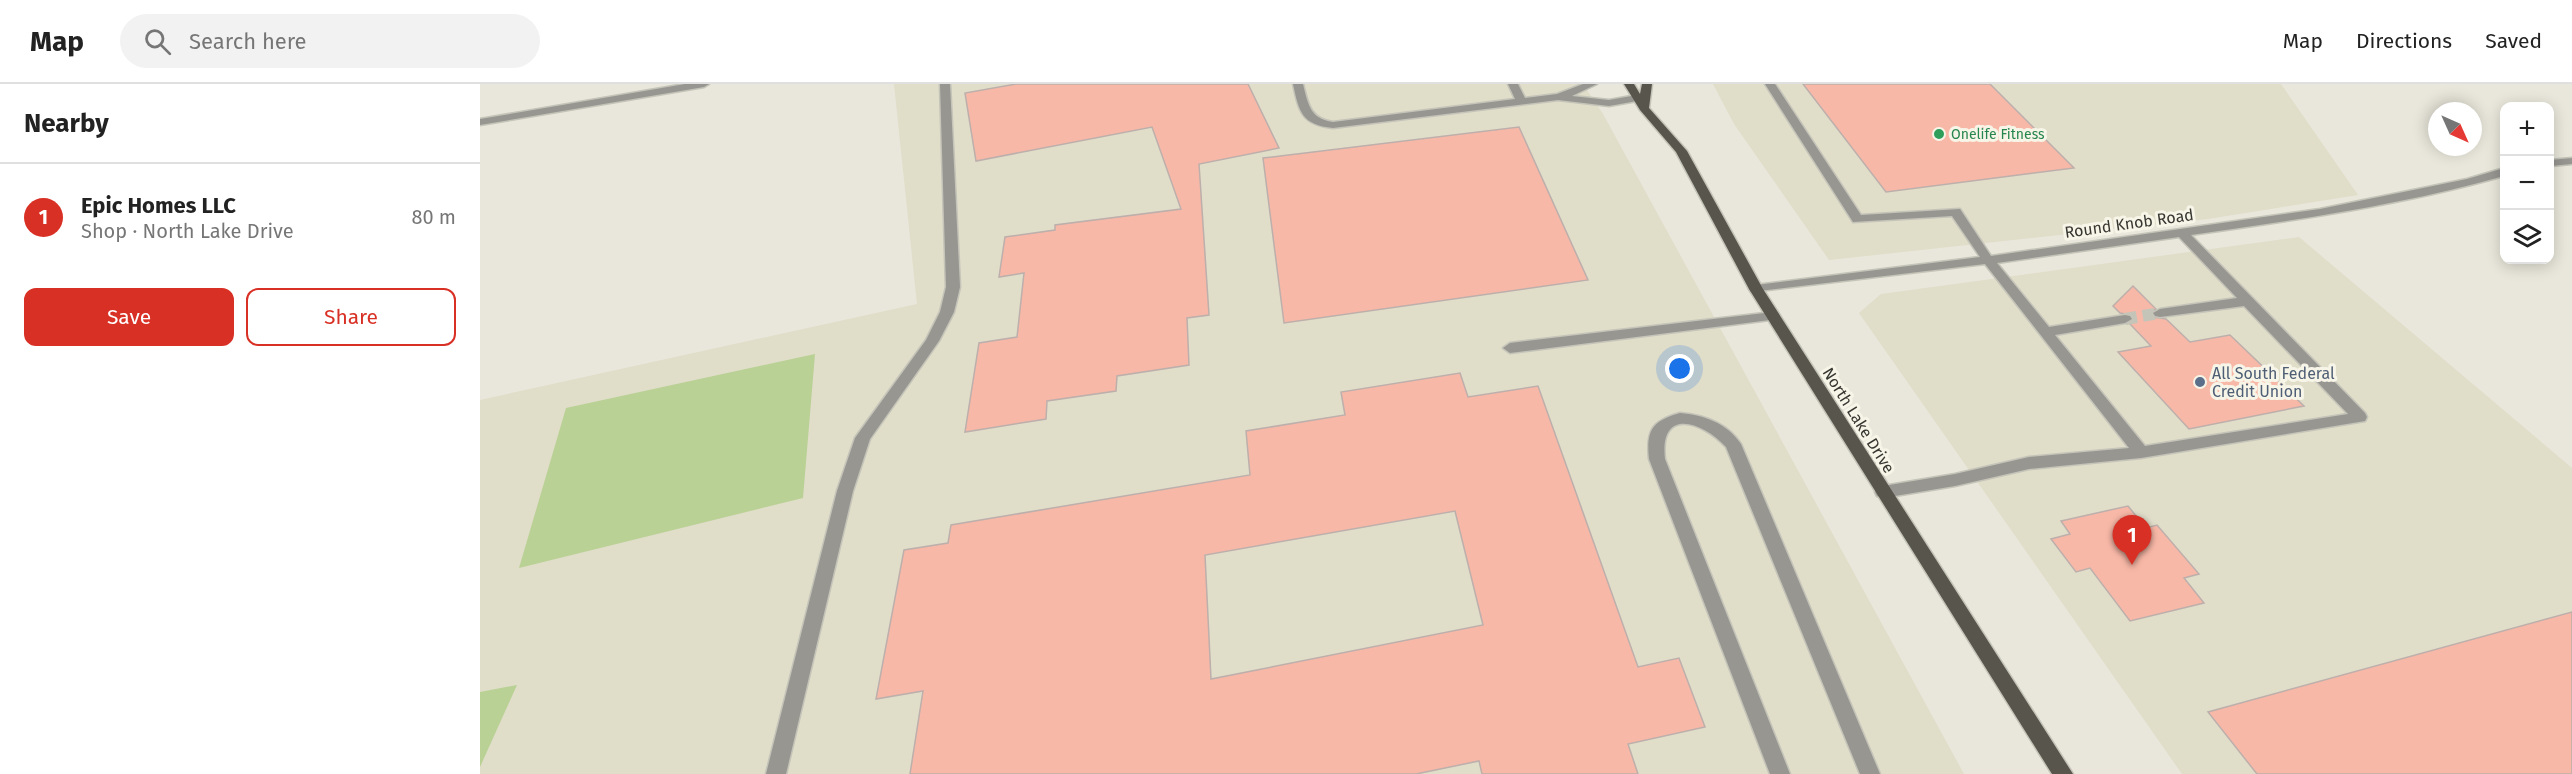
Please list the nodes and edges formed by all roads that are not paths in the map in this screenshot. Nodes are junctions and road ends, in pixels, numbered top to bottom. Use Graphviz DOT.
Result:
graph roads {
  1 [pos="704,84"];
  2 [pos="945,84"];
  3 [pos="1298,84"];
  4 [pos="1513,84"];
  5 [pos="1592,84"];
  6 [pos="1629,84"];
  7 [pos="1647,84"];
  8 [pos="1770,84"];
  9 [pos="1559,98"];
  10 [pos="1522,103"];
  11 [pos="1640,103"];
  12 [pos="480,122"];
  13 [pos="2572,161"];
  14 [pos="2554,163"];
  15 [pos="2500,173"];
  16 [pos="2181,232"];
  17 [pos="1988,260"];
  18 [pos="1755,289"];
  19 [pos="2247,301"];
  20 [pos="2160,313"];
  21 [pos="1773,316"];
  22 [pos="2125,319"];
  23 [pos="2047,332"];
  24 [pos="1510,348"];
  25 [pos="2140,452"];
  26 [pos="1883,492"];
  27 [pos="776,774"];
  28 [pos="1780,774"];
  29 [pos="1870,774"];
  30 [pos="2062,774"];
  1 -- 12 [label="street"];
  2 -- 27 [label="street"];
  3 -- 10 [label="street"];
  4 -- 10 [label="street"];
  5 -- 9 [label="street"];
  6 -- 11 [label="main road, North Lake Drive"];
  7 -- 11 [label="main road"];
  8 -- 17 [label="street"];
  9 -- 10 [label="street"];
  9 -- 11 [label="street"];
  11 -- 18 [label="main road, North Lake Drive"];
  13 -- 14 [label="street"];
  15 -- 16 [label="street, Round Knob Road"];
  16 -- 17 [label="street, Round Knob Road"];
  16 -- 19 [label="street"];
  17 -- 18 [label="street, Round Knob Road"];
  17 -- 23 [label="street"];
  18 -- 21 [label="main road, North Lake Drive"];
  19 -- 20 [label="street"];
  19 -- 25 [label="street"];
  21 -- 24 [label="street"];
  21 -- 26 [label="main road, North Lake Drive"];
  22 -- 23 [label="street"];
  23 -- 25 [label="street"];
  25 -- 26 [label="street"];
  26 -- 30 [label="main road, North Lake Drive"];
  28 -- 29 [label="street"];
}
